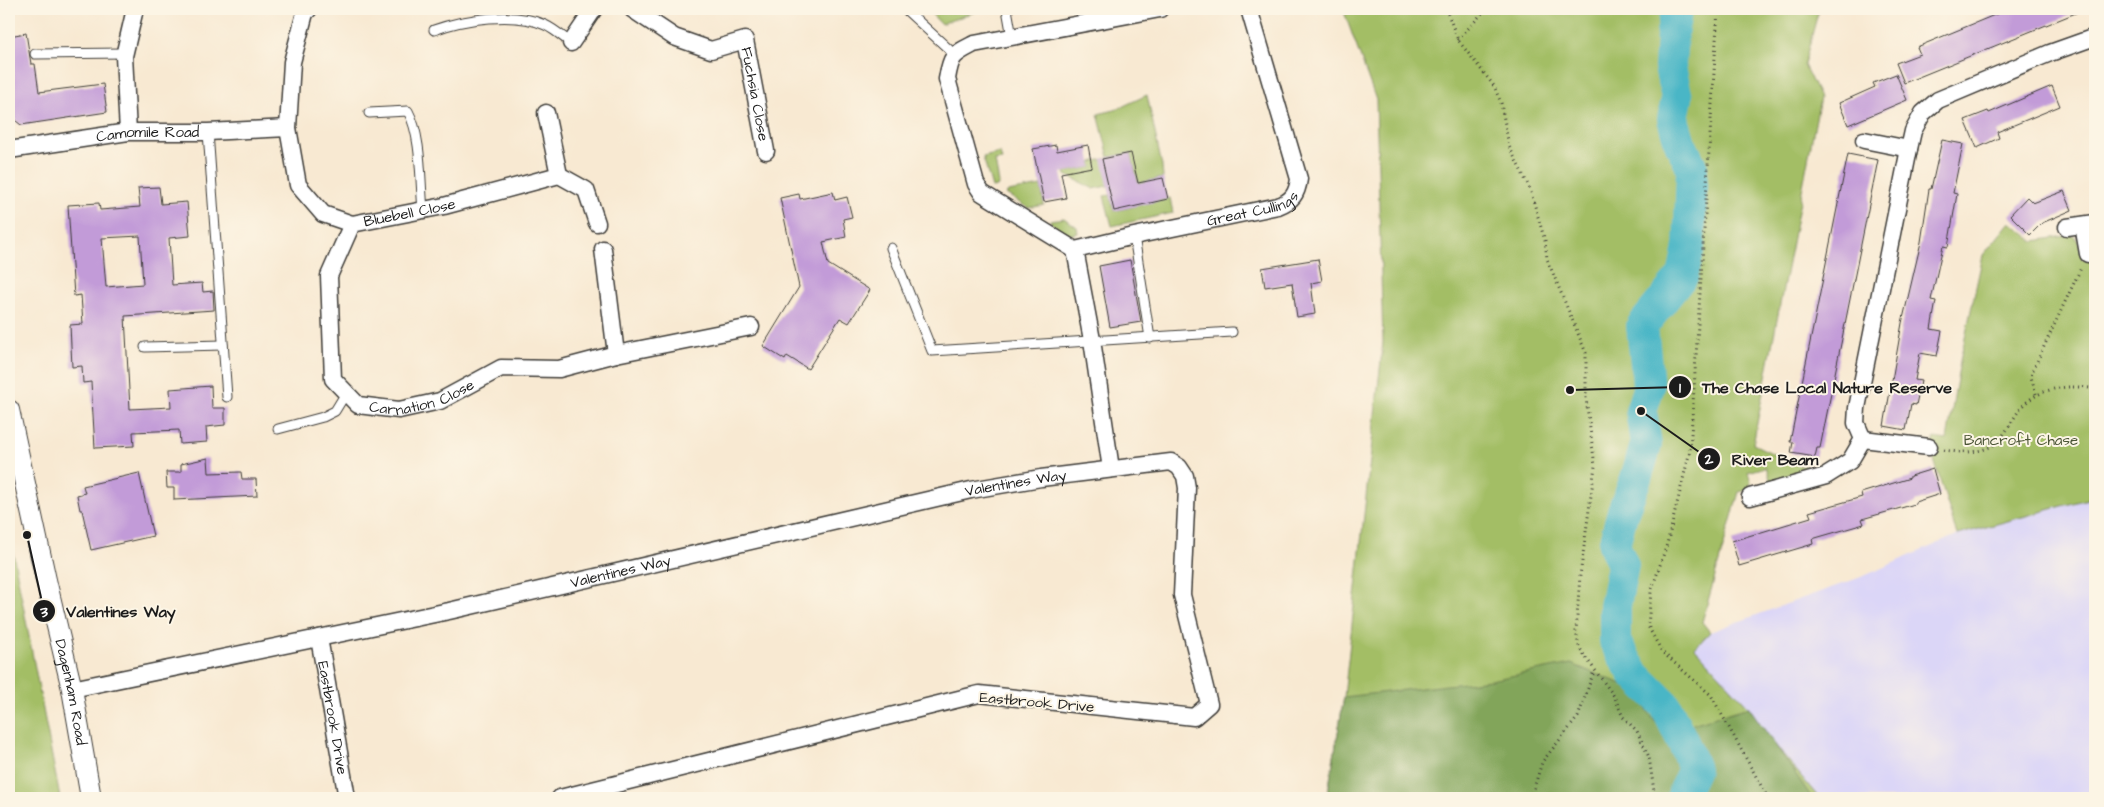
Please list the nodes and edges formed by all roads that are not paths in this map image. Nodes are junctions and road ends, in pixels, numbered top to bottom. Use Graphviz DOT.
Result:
graph roads {
  1 [pos="135,9"];
  2 [pos="308,9"];
  3 [pos="594,9"];
  4 [pos="632,9"];
  5 [pos="904,9"];
  6 [pos="1007,9"];
  7 [pos="1160,9"];
  8 [pos="1249,9"];
  9 [pos="434,30"];
  10 [pos="1012,37"];
  11 [pos="2095,37"];
  12 [pos="571,43"];
  13 [pos="125,53"];
  14 [pos="35,54"];
  15 [pos="954,54"];
  16 [pos="369,113"];
  17 [pos="546,113"];
  18 [pos="288,128"];
  19 [pos="128,132"];
  20 [pos="208,132"];
  21 [pos="1864,140"];
  22 [pos="1909,149"];
  23 [pos="9,150"];
  24 [pos="766,151"];
  25 [pos="559,175"];
  26 [pos="423,210"];
  27 [pos="597,223"];
  28 [pos="352,224"];
  29 [pos="2082,225"];
  30 [pos="1134,236"];
  31 [pos="892,248"];
  32 [pos="603,249"];
  33 [pos="1075,250"];
  34 [pos="2088,254"];
  35 [pos="751,327"];
  36 [pos="1232,332"];
  37 [pos="1150,338"];
  38 [pos="1092,340"];
  39 [pos="223,345"];
  40 [pos="145,347"];
  41 [pos="616,354"];
  42 [pos="346,393"];
  43 [pos="227,398"];
  44 [pos="9,410"];
  45 [pos="278,429"];
  46 [pos="1863,439"];
  47 [pos="1929,447"];
  48 [pos="1171,462"];
  49 [pos="1111,469"];
  50 [pos="1750,497"];
  51 [pos="319,638"];
  52 [pos="72,689"];
  53 [pos="91,798"];
  54 [pos="347,798"];
  55 [pos="560,798"];
  1 -- 13 [label="street"];
  2 -- 18 [label="street, Bluebell Close"];
  3 -- 12 [label="street"];
  4 -- 24 [label="street, Fuchsia Close"];
  5 -- 15 [label="lane"];
  6 -- 10 [label="lane"];
  7 -- 10 [label="street"];
  8 -- 30 [label="street, Great Cullings"];
  9 -- 12 [label="lane"];
  10 -- 15 [label="street"];
  11 -- 22 [label="street"];
  13 -- 14 [label="lane"];
  13 -- 19 [label="street"];
  15 -- 33 [label="street"];
  16 -- 26 [label="lane"];
  17 -- 25 [label="street"];
  18 -- 20 [label="street, Camomile Road"];
  18 -- 28 [label="street, Bluebell Close"];
  19 -- 20 [label="street, Camomile Road"];
  19 -- 23 [label="street, Camomile Road"];
  20 -- 39 [label="lane"];
  21 -- 22 [label="street"];
  22 -- 46 [label="street"];
  25 -- 26 [label="street, Bluebell Close"];
  25 -- 27 [label="street"];
  26 -- 28 [label="street, Bluebell Close"];
  28 -- 42 [label="street, Carnation Close"];
  29 -- 34 [label="street"];
  30 -- 33 [label="street, Great Cullings"];
  30 -- 37 [label="lane"];
  31 -- 38 [label="lane"];
  32 -- 41 [label="street"];
  33 -- 38 [label="street"];
  35 -- 41 [label="street, Carnation Close"];
  36 -- 37 [label="lane"];
  37 -- 38 [label="lane"];
  38 -- 49 [label="street"];
  39 -- 40 [label="lane"];
  39 -- 43 [label="lane"];
  41 -- 42 [label="street, Carnation Close"];
  42 -- 45 [label="lane"];
  44 -- 52 [label="street, Dagenham Road"];
  46 -- 47 [label="street"];
  46 -- 50 [label="street"];
  48 -- 49 [label="street, Valentines Way"];
  48 -- 55 [label="street, Eastbrook Drive"];
  49 -- 51 [label="street, Valentines Way"];
  51 -- 52 [label="street, Valentines Way"];
  51 -- 54 [label="street, Eastbrook Drive"];
  52 -- 53 [label="street, Dagenham Road"];
}
